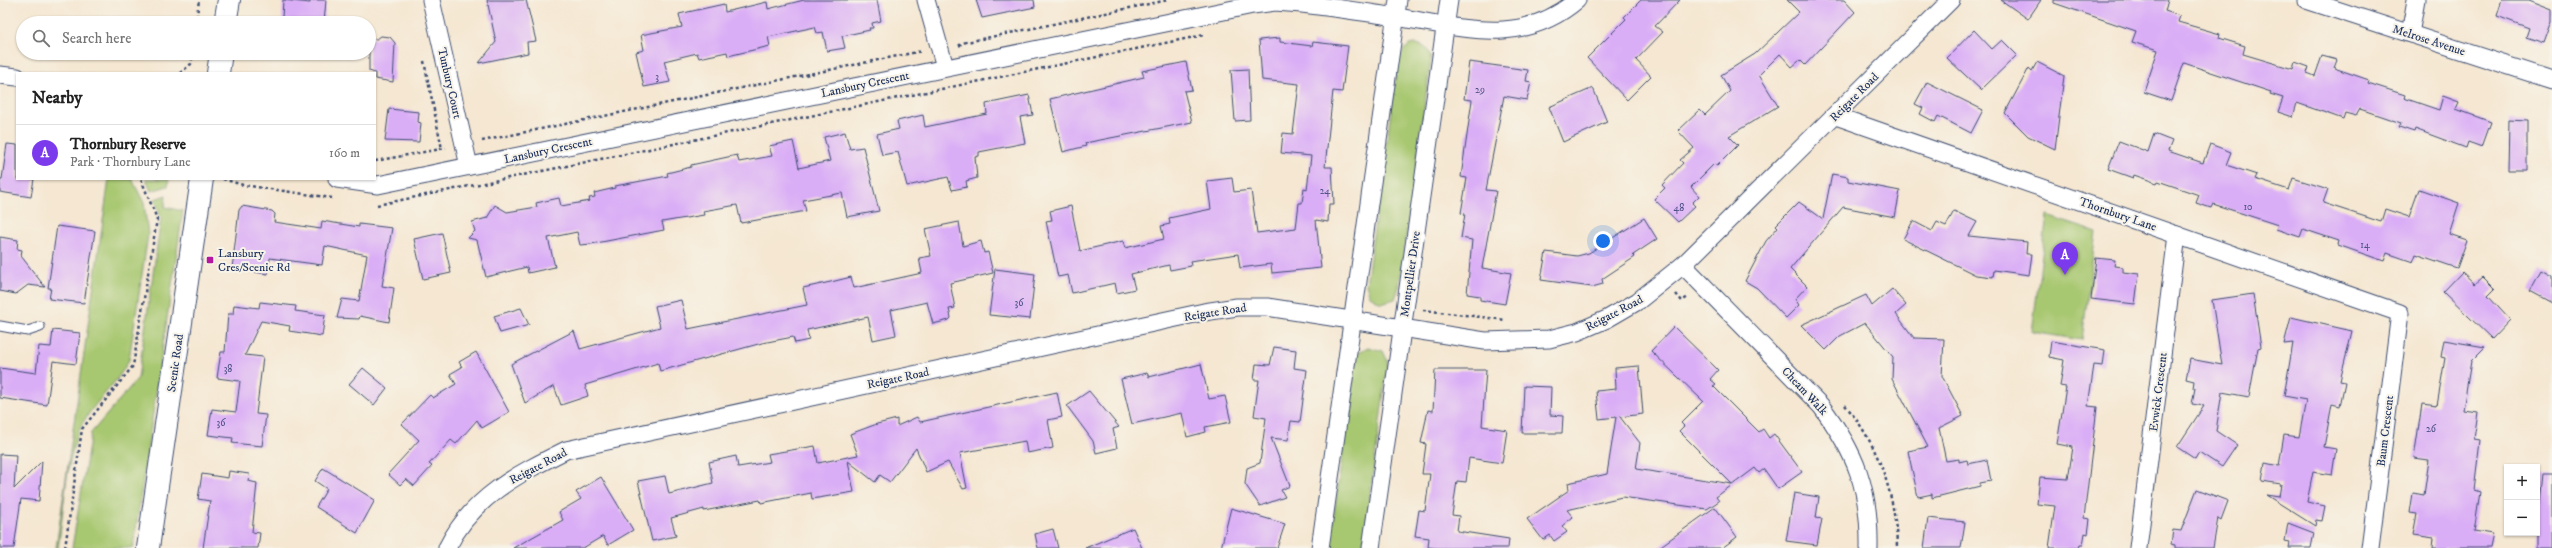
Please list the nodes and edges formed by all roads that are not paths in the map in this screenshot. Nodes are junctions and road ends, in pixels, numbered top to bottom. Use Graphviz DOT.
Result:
graph roads {
  1 [pos="229,0"];
  2 [pos="430,0"];
  3 [pos="926,0"];
  4 [pos="1398,0"];
  5 [pos="1449,0"];
  6 [pos="1577,0"];
  7 [pos="1950,0"];
  8 [pos="2306,0"];
  9 [pos="2416,0"];
  10 [pos="1206,7"];
  11 [pos="226,16"];
  12 [pos="1396,17"];
  13 [pos="1445,25"];
  14 [pos="2410,34"];
  15 [pos="220,60"];
  16 [pos="943,60"];
  17 [pos="218,72"];
  18 [pos="0,75"];
  19 [pos="16,77"];
  20 [pos="2552,80"];
  21 [pos="1836,116"];
  22 [pos="469,166"];
  23 [pos="202,180"];
  24 [pos="344,180"];
  25 [pos="2177,235"];
  26 [pos="1683,265"];
  27 [pos="2400,313"];
  28 [pos="1352,319"];
  29 [pos="1403,322"];
  30 [pos="0,326"];
  31 [pos="40,327"];
  32 [pos="148,548"];
  33 [pos="447,548"];
  34 [pos="1320,548"];
  35 [pos="1371,548"];
  36 [pos="1869,548"];
  37 [pos="2138,548"];
  38 [pos="2370,548"];
  1 -- 11 [label="main road"];
  2 -- 22 [label="street, Tunbury Court"];
  3 -- 16 [label="street"];
  4 -- 12 [label="street"];
  5 -- 13 [label="street, Montpellier Drive"];
  6 -- 13 [label="street, Lansbury Crescent"];
  7 -- 21 [label="street, Reigate Road"];
  8 -- 14 [label="street, Melrose Avenue"];
  9 -- 14 [label="street"];
  10 -- 12 [label="street, Lansbury Crescent"];
  10 -- 16 [label="street, Lansbury Crescent"];
  12 -- 13 [label="street, Lansbury Crescent"];
  12 -- 28 [label="street"];
  13 -- 29 [label="street, Montpellier Drive"];
  14 -- 20 [label="street, Melrose Avenue"];
  15 -- 17 [label="main road"];
  16 -- 22 [label="street, Lansbury Crescent"];
  18 -- 19 [label="street"];
  21 -- 25 [label="street, Thornbury Lane"];
  21 -- 26 [label="street, Reigate Road"];
  22 -- 24 [label="street, Lansbury Crescent"];
  23 -- 32 [label="main road, Scenic Road"];
  25 -- 27 [label="street, Thornbury Lane"];
  25 -- 37 [label="street, Evwick Crescent"];
  26 -- 29 [label="street, Reigate Road"];
  26 -- 36 [label="street, Cheam Walk"];
  27 -- 38 [label="street, Baum Crescent"];
  28 -- 29 [label="street, Reigate Road"];
  28 -- 33 [label="street, Reigate Road"];
  28 -- 34 [label="street"];
  29 -- 35 [label="street, Montpellier Drive"];
  30 -- 31 [label="lane"];
}
